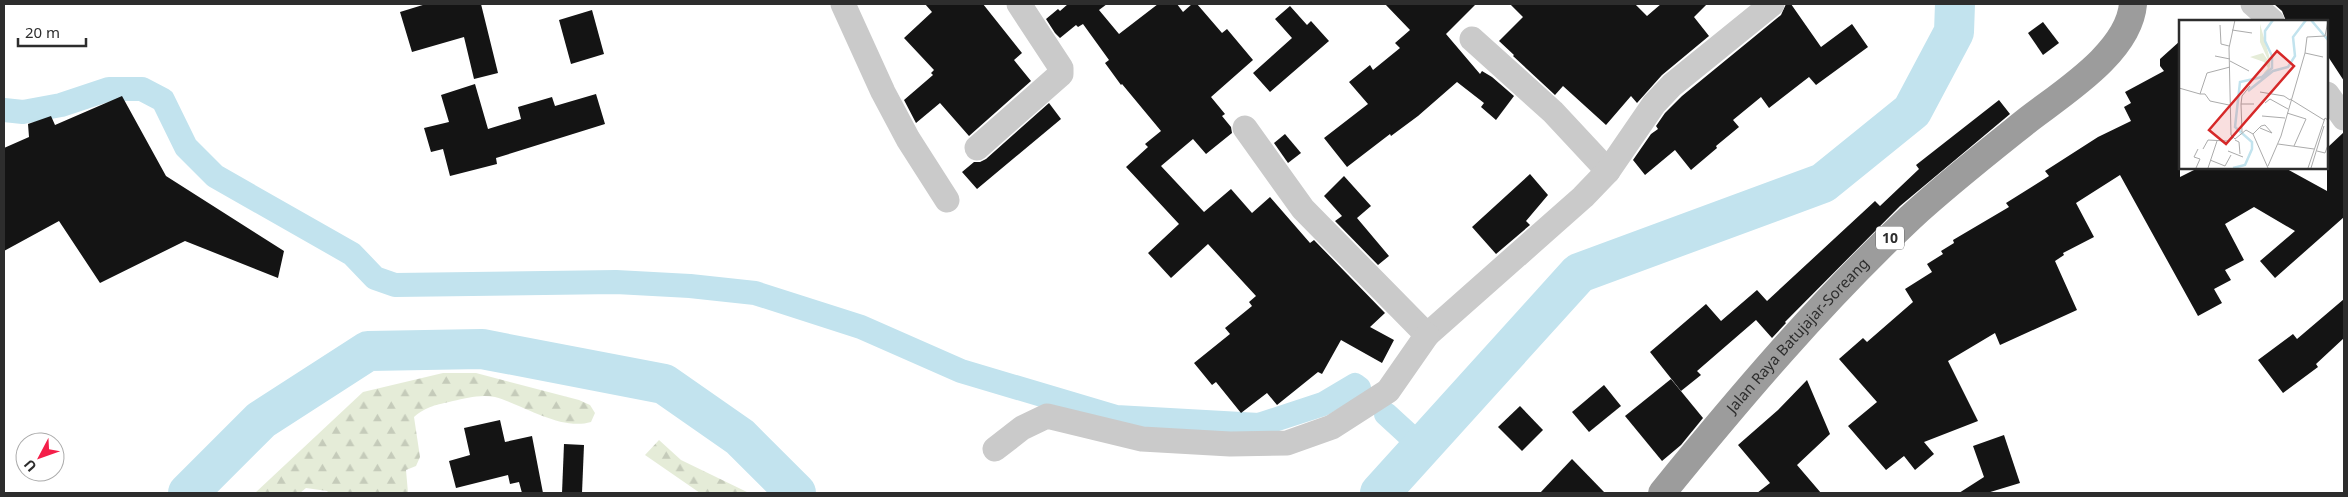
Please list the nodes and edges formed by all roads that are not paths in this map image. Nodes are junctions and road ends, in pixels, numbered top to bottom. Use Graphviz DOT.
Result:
graph roads {
  1 [pos="843,4"];
  2 [pos="1019,4"];
  3 [pos="1772,4"];
  4 [pos="2133,4"];
  5 [pos="2254,4"];
  6 [pos="2271,20"];
  7 [pos="1472,39"];
  8 [pos="2328,95"];
  9 [pos="2344,118"];
  10 [pos="1246,128"];
  11 [pos="977,148"];
  12 [pos="1608,171"];
  13 [pos="947,200"];
  14 [pos="1427,335"];
  15 [pos="995,449"];
  16 [pos="1662,493"];
  1 -- 13 [label="street"];
  2 -- 11 [label="street"];
  3 -- 12 [label="street"];
  4 -- 16 [label="highway, Jalan Raya Batujajar-Soreang / 10"];
  5 -- 6 [label="street"];
  7 -- 12 [label="street"];
  8 -- 9 [label="street"];
  10 -- 14 [label="street"];
  12 -- 14 [label="street"];
  14 -- 15 [label="street"];
}
